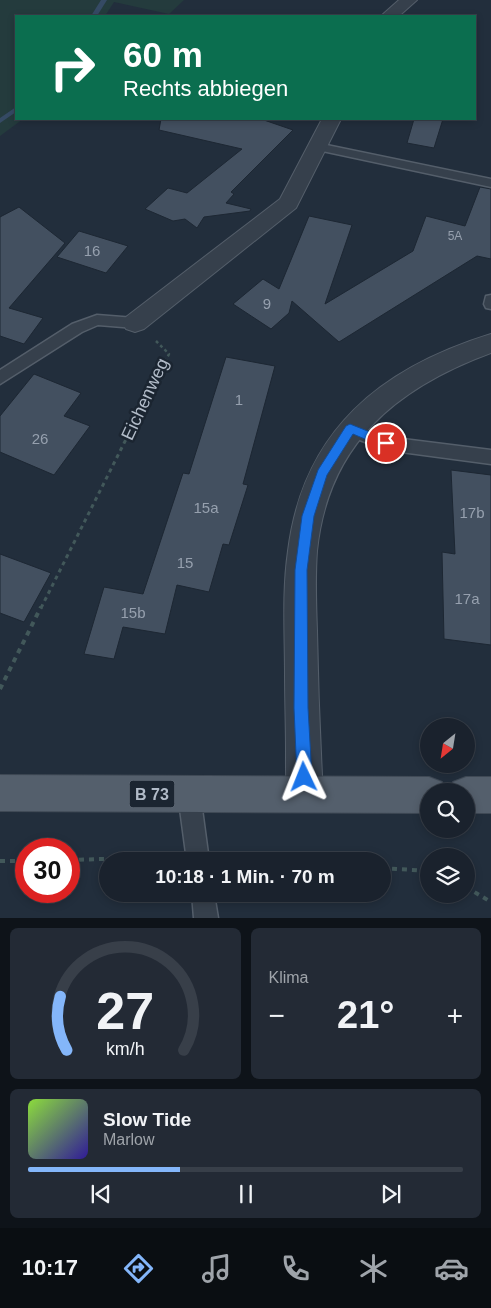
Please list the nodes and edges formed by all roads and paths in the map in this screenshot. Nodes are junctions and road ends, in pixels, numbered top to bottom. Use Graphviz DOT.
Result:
graph roads {
  1 [pos="409,0"];
  2 [pos="390,15"];
  3 [pos="331,120"];
  4 [pos="317,148"];
  5 [pos="491,183"];
  6 [pos="491,300"];
  7 [pos="491,304"];
  8 [pos="135,322"];
  9 [pos="491,343"];
  10 [pos="0,378"];
  11 [pos="350,429"];
  12 [pos="491,457"];
  13 [pos="0,689"];
  14 [pos="0,793"];
  15 [pos="189,794"];
  16 [pos="305,794"];
  17 [pos="420,795"];
  18 [pos="475,795"];
  19 [pos="491,795"];
  20 [pos="197,852"];
  21 [pos="0,861"];
  22 [pos="15,861"];
  23 [pos="391,869"];
  24 [pos="420,870"];
  25 [pos="475,892"];
  26 [pos="204,902"];
  27 [pos="491,902"];
  28 [pos="206,918"];
  1 -- 2 [label="street"];
  3 -- 4 [label="street"];
  4 -- 5 [label="lane"];
  4 -- 8 [label="street"];
  6 -- 7 [label="lane"];
  8 -- 10 [label="lane"];
  8 -- 13 [label="path, Eichenweg"];
  9 -- 11 [label="street"];
  11 -- 12 [label="lane"];
  11 -- 16 [label="street"];
  14 -- 15 [label="main road, B 73"];
  15 -- 16 [label="main road, B 73"];
  15 -- 20 [label="lane"];
  16 -- 17 [label="main road, B 73"];
  18 -- 19 [label="main road"];
  21 -- 22 [label="path"];
  23 -- 24 [label="path"];
  25 -- 27 [label="path"];
  26 -- 28 [label="lane"];
}
